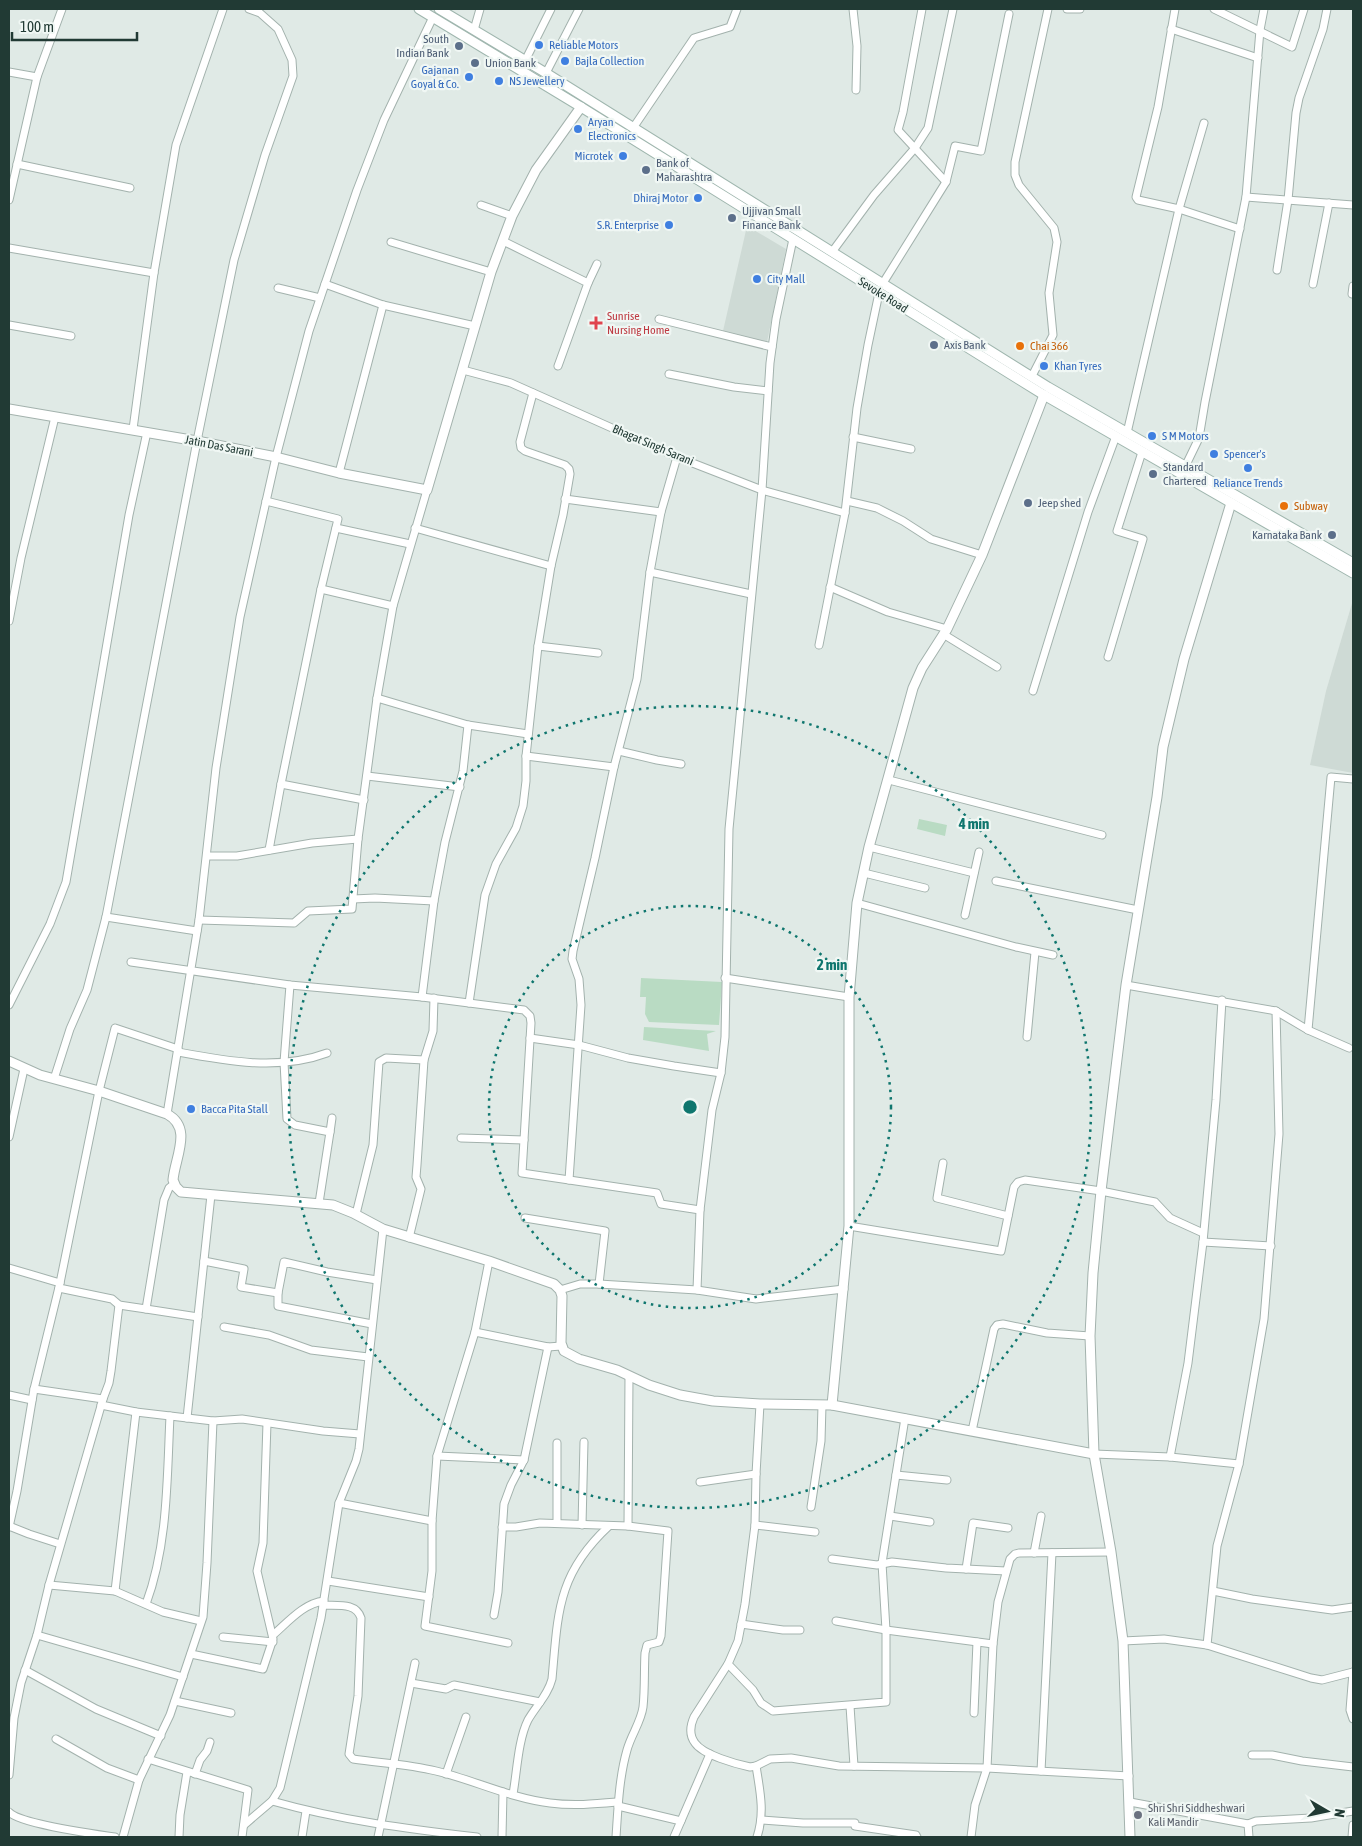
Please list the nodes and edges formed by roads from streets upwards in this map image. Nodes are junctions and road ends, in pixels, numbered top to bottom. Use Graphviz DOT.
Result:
graph roads {
  1 [pos="62,9"];
  2 [pos="223,9"];
  3 [pos="249,9"];
  4 [pos="419,9"];
  5 [pos="480,9"];
  6 [pos="550,9"];
  7 [pos="579,9"];
  8 [pos="737,9"];
  9 [pos="852,9"];
  10 [pos="922,9"];
  11 [pos="953,9"];
  12 [pos="1048,9"];
  13 [pos="1067,9"];
  14 [pos="1080,9"];
  15 [pos="1175,9"];
  16 [pos="1264,9"];
  17 [pos="1304,9"];
  18 [pos="1327,9"];
  19 [pos="1217,10"];
  20 [pos="436,11"];
  21 [pos="1009,14"];
  22 [pos="1171,29"];
  23 [pos="474,30"];
  24 [pos="1260,30"];
  25 [pos="1258,58"];
  26 [pos="525,61"];
  27 [pos="9,72"];
  28 [pos="546,73"];
  29 [pos="37,78"];
  30 [pos="856,90"];
  31 [pos="584,103"];
  32 [pos="1204,123"];
  33 [pos="633,128"];
  34 [pos="915,148"];
  35 [pos="17,164"];
  36 [pos="946,182"];
  37 [pos="130,188"];
  38 [pos="1246,197"];
  39 [pos="9,200"];
  40 [pos="1288,200"];
  41 [pos="1329,203"];
  42 [pos="481,205"];
  43 [pos="1353,205"];
  44 [pos="1179,210"];
  45 [pos="512,216"];
  46 [pos="1240,229"];
  47 [pos="798,230"];
  48 [pos="793,240"];
  49 [pos="503,241"];
  50 [pos="391,242"];
  51 [pos="9,248"];
  52 [pos="832,252"];
  53 [pos="597,264"];
  54 [pos="1277,270"];
  55 [pos="491,272"];
  56 [pos="154,273"];
  57 [pos="588,283"];
  58 [pos="324,284"];
  59 [pos="883,284"];
  60 [pos="1313,284"];
  61 [pos="278,288"];
  62 [pos="879,293"];
  63 [pos="320,298"];
  64 [pos="383,305"];
  65 [pos="659,319"];
  66 [pos="9,325"];
  67 [pos="475,326"];
  68 [pos="71,336"];
  69 [pos="772,347"];
  70 [pos="558,366"];
  71 [pos="463,370"];
  72 [pos="669,374"];
  73 [pos="1032,376"];
  74 [pos="768,390"];
  75 [pos="1046,391"];
  76 [pos="533,394"];
  77 [pos="9,409"];
  78 [pos="55,417"];
  79 [pos="134,430"];
  80 [pos="147,432"];
  81 [pos="1127,433"];
  82 [pos="1116,436"];
  83 [pos="853,437"];
  84 [pos="197,441"];
  85 [pos="910,449"];
  86 [pos="1142,452"];
  87 [pos="677,456"];
  88 [pos="276,457"];
  89 [pos="1186,467"];
  90 [pos="339,473"];
  91 [pos="427,490"];
  92 [pos="762,490"];
  93 [pos="1235,494"];
  94 [pos="565,498"];
  95 [pos="266,501"];
  96 [pos="847,501"];
  97 [pos="1231,504"];
  98 [pos="1251,509"];
  99 [pos="661,512"];
  100 [pos="845,512"];
  101 [pos="336,528"];
  102 [pos="415,528"];
  103 [pos="410,544"];
  104 [pos="982,555"];
  105 [pos="1353,563"];
  106 [pos="551,566"];
  107 [pos="650,572"];
  108 [pos="1353,573"];
  109 [pos="830,587"];
  110 [pos="321,589"];
  111 [pos="751,594"];
  112 [pos="393,606"];
  113 [pos="9,621"];
  114 [pos="945,632"];
  115 [pos="819,645"];
  116 [pos="538,646"];
  117 [pos="598,653"];
  118 [pos="1108,657"];
  119 [pos="997,667"];
  120 [pos="1033,691"];
  121 [pos="377,698"];
  122 [pos="468,725"];
  123 [pos="528,734"];
  124 [pos="618,751"];
  125 [pos="526,756"];
  126 [pos="681,764"];
  127 [pos="614,768"];
  128 [pos="367,776"];
  129 [pos="1353,779"];
  130 [pos="889,780"];
  131 [pos="281,784"];
  132 [pos="460,788"];
  133 [pos="364,800"];
  134 [pos="1102,834"];
  135 [pos="358,839"];
  136 [pos="869,847"];
  137 [pos="269,850"];
  138 [pos="979,852"];
  139 [pos="207,856"];
  140 [pos="864,873"];
  141 [pos="974,873"];
  142 [pos="996,881"];
  143 [pos="925,888"];
  144 [pos="353,899"];
  145 [pos="434,901"];
  146 [pos="857,903"];
  147 [pos="1138,910"];
  148 [pos="965,915"];
  149 [pos="106,917"];
  150 [pos="199,920"];
  151 [pos="197,931"];
  152 [pos="1035,952"];
  153 [pos="1052,955"];
  154 [pos="131,962"];
  155 [pos="191,972"];
  156 [pos="726,978"];
  157 [pos="1126,985"];
  158 [pos="290,986"];
  159 [pos="422,997"];
  160 [pos="849,997"];
  161 [pos="434,998"];
  162 [pos="1222,1000"];
  163 [pos="469,1003"];
  164 [pos="9,1005"];
  165 [pos="1276,1011"];
  166 [pos="1308,1030"];
  167 [pos="1027,1037"];
  168 [pos="530,1038"];
  169 [pos="579,1045"];
  170 [pos="1349,1048"];
  171 [pos="178,1050"];
  172 [pos="327,1053"];
  173 [pos="424,1060"];
  174 [pos="9,1061"];
  175 [pos="284,1062"];
  176 [pos="24,1069"];
  177 [pos="721,1073"];
  178 [pos="54,1079"];
  179 [pos="99,1091"];
  180 [pos="167,1114"];
  181 [pos="332,1118"];
  182 [pos="330,1132"];
  183 [pos="9,1137"];
  184 [pos="461,1138"];
  185 [pos="524,1140"];
  186 [pos="943,1163"];
  187 [pos="569,1180"];
  188 [pos="174,1184"];
  189 [pos="1101,1191"];
  190 [pos="211,1195"];
  191 [pos="319,1203"];
  192 [pos="700,1210"];
  193 [pos="356,1214"];
  194 [pos="1008,1216"];
  195 [pos="525,1218"];
  196 [pos="849,1226"];
  197 [pos="383,1229"];
  198 [pos="1203,1233"];
  199 [pos="409,1238"];
  200 [pos="1203,1242"];
  201 [pos="1271,1246"];
  202 [pos="204,1261"];
  203 [pos="489,1261"];
  204 [pos="9,1268"];
  205 [pos="376,1280"];
  206 [pos="599,1284"];
  207 [pos="60,1285"];
  208 [pos="844,1289"];
  209 [pos="560,1290"];
  210 [pos="697,1290"];
  211 [pos="278,1293"];
  212 [pos="119,1305"];
  213 [pos="146,1309"];
  214 [pos="198,1317"];
  215 [pos="372,1324"];
  216 [pos="224,1327"];
  217 [pos="475,1332"];
  218 [pos="1090,1336"];
  219 [pos="548,1346"];
  220 [pos="561,1346"];
  221 [pos="368,1356"];
  222 [pos="629,1376"];
  223 [pos="34,1389"];
  224 [pos="9,1395"];
  225 [pos="32,1400"];
  226 [pos="102,1402"];
  227 [pos="760,1404"];
  228 [pos="822,1405"];
  229 [pos="832,1405"];
  230 [pos="136,1412"];
  231 [pos="170,1416"];
  232 [pos="187,1418"];
  233 [pos="905,1418"];
  234 [pos="213,1421"];
  235 [pos="267,1423"];
  236 [pos="972,1431"];
  237 [pos="360,1434"];
  238 [pos="584,1442"];
  239 [pos="557,1443"];
  240 [pos="1094,1454"];
  241 [pos="437,1456"];
  242 [pos="1170,1457"];
  243 [pos="524,1460"];
  244 [pos="1239,1464"];
  245 [pos="756,1474"];
  246 [pos="896,1475"];
  247 [pos="947,1480"];
  248 [pos="700,1482"];
  249 [pos="339,1503"];
  250 [pos="811,1507"];
  251 [pos="890,1516"];
  252 [pos="1041,1516"];
  253 [pos="432,1521"];
  254 [pos="930,1522"];
  255 [pos="557,1523"];
  256 [pos="582,1525"];
  257 [pos="755,1525"];
  258 [pos="9,1526"];
  259 [pos="609,1526"];
  260 [pos="628,1526"];
  261 [pos="502,1527"];
  262 [pos="1008,1528"];
  263 [pos="815,1532"];
  264 [pos="60,1544"];
  265 [pos="1111,1552"];
  266 [pos="1034,1553"];
  267 [pos="1052,1553"];
  268 [pos="832,1558"];
  269 [pos="882,1564"];
  270 [pos="966,1569"];
  271 [pos="1006,1572"];
  272 [pos="328,1581"];
  273 [pos="49,1585"];
  274 [pos="115,1591"];
  275 [pos="1213,1591"];
  276 [pos="429,1597"];
  277 [pos="324,1603"];
  278 [pos="146,1604"];
  279 [pos="1353,1607"];
  280 [pos="494,1615"];
  281 [pos="836,1620"];
  282 [pos="202,1621"];
  283 [pos="741,1624"];
  284 [pos="800,1630"];
  285 [pos="886,1630"];
  286 [pos="36,1634"];
  287 [pos="223,1637"];
  288 [pos="273,1638"];
  289 [pos="1122,1641"];
  290 [pos="977,1642"];
  291 [pos="508,1643"];
  292 [pos="993,1644"];
  293 [pos="1207,1645"];
  294 [pos="191,1654"];
  295 [pos="415,1663"];
  296 [pos="728,1664"];
  297 [pos="25,1670"];
  298 [pos="1353,1672"];
  299 [pos="183,1677"];
  300 [pos="411,1683"];
  301 [pos="175,1701"];
  302 [pos="540,1702"];
  303 [pos="850,1706"];
  304 [pos="230,1713"];
  305 [pos="974,1713"];
  306 [pos="466,1717"];
  307 [pos="1353,1719"];
  308 [pos="160,1736"];
  309 [pos="56,1739"];
  310 [pos="210,1742"];
  311 [pos="710,1754"];
  312 [pos="1252,1755"];
  313 [pos="148,1759"];
  314 [pos="393,1764"];
  315 [pos="756,1766"];
  316 [pos="854,1766"];
  317 [pos="1353,1767"];
  318 [pos="987,1768"];
  319 [pos="1041,1771"];
  320 [pos="191,1773"];
  321 [pos="446,1774"];
  322 [pos="9,1775"];
  323 [pos="1129,1776"];
  324 [pos="139,1780"];
  325 [pos="503,1792"];
  326 [pos="513,1794"];
  327 [pos="272,1801"];
  328 [pos="1130,1802"];
  329 [pos="618,1804"];
  330 [pos="306,1811"];
  331 [pos="1353,1811"];
  332 [pos="9,1812"];
  333 [pos="762,1820"];
  334 [pos="681,1821"];
  335 [pos="1248,1824"];
  336 [pos="244,1825"];
  337 [pos="1353,1825"];
  338 [pos="380,1826"];
  339 [pos="60,1828"];
  340 [pos="57,1837"];
  341 [pos="115,1837"];
  342 [pos="123,1837"];
  343 [pos="179,1837"];
  344 [pos="242,1837"];
  345 [pos="302,1837"];
  346 [pos="378,1837"];
  347 [pos="477,1837"];
  348 [pos="502,1837"];
  349 [pos="616,1837"];
  350 [pos="674,1837"];
  351 [pos="756,1837"];
  352 [pos="917,1837"];
  353 [pos="971,1837"];
  354 [pos="1130,1837"];
  355 [pos="1249,1837"];
  356 [pos="1352,1837"];
  1 -- 29 [label="street"];
  2 -- 56 [label="street"];
  3 -- 84 [label="street"];
  4 -- 20 [label="street, Sevoke Road"];
  5 -- 23 [label="street"];
  6 -- 26 [label="street"];
  7 -- 28 [label="street"];
  8 -- 33 [label="street"];
  9 -- 30 [label="street"];
  10 -- 34 [label="street"];
  11 -- 34 [label="street"];
  12 -- 73 [label="street"];
  13 -- 14 [label="street"];
  15 -- 22 [label="street"];
  16 -- 24 [label="street"];
  17 -- 24 [label="street"];
  18 -- 40 [label="street"];
  19 -- 24 [label="street"];
  20 -- 23 [label="street, Sevoke Road"];
  20 -- 31 [label="street, Sevoke Road"];
  20 -- 58 [label="street"];
  21 -- 36 [label="street"];
  22 -- 25 [label="street"];
  22 -- 44 [label="street"];
  23 -- 26 [label="street, Sevoke Road"];
  24 -- 25 [label="street"];
  25 -- 38 [label="street"];
  26 -- 28 [label="street, Sevoke Road"];
  27 -- 29 [label="street"];
  28 -- 31 [label="street, Sevoke Road"];
  29 -- 35 [label="street"];
  31 -- 33 [label="street, Sevoke Road"];
  31 -- 45 [label="street"];
  31 -- 48 [label="street, Sevoke Road"];
  32 -- 44 [label="street"];
  33 -- 47 [label="street, Sevoke Road"];
  34 -- 36 [label="street"];
  34 -- 52 [label="street"];
  35 -- 37 [label="street"];
  35 -- 39 [label="street"];
  36 -- 59 [label="street"];
  38 -- 40 [label="street"];
  38 -- 46 [label="street"];
  40 -- 41 [label="street"];
  40 -- 54 [label="street"];
  41 -- 43 [label="street"];
  41 -- 60 [label="street"];
  42 -- 45 [label="street"];
  44 -- 46 [label="street"];
  44 -- 81 [label="street"];
  45 -- 49 [label="street"];
  46 -- 89 [label="street"];
  47 -- 48 [label="street"];
  47 -- 52 [label="street, Sevoke Road"];
  48 -- 62 [label="street, Sevoke Road"];
  48 -- 69 [label="street"];
  49 -- 55 [label="street"];
  49 -- 57 [label="street"];
  50 -- 55 [label="street"];
  51 -- 56 [label="street"];
  52 -- 59 [label="street, Sevoke Road"];
  53 -- 57 [label="street"];
  55 -- 67 [label="street"];
  56 -- 79 [label="street"];
  57 -- 70 [label="street"];
  58 -- 63 [label="street"];
  58 -- 64 [label="street"];
  59 -- 62 [label="street"];
  59 -- 73 [label="street, Sevoke Road"];
  61 -- 63 [label="street"];
  62 -- 75 [label="street, Sevoke Road"];
  62 -- 83 [label="street"];
  63 -- 88 [label="street"];
  64 -- 67 [label="street"];
  64 -- 90 [label="street"];
  65 -- 69 [label="street"];
  66 -- 68 [label="street"];
  67 -- 71 [label="street"];
  69 -- 74 [label="street"];
  71 -- 76 [label="street, Bhagat Singh Sarani"];
  71 -- 91 [label="street"];
  72 -- 74 [label="street"];
  73 -- 75 [label="street, Sevoke Road"];
  74 -- 92 [label="street"];
  75 -- 81 [label="street, Sevoke Road"];
  75 -- 82 [label="street, Sevoke Road"];
  75 -- 104 [label="street"];
  76 -- 87 [label="street, Bhagat Singh Sarani"];
  76 -- 94 [label="street"];
  77 -- 78 [label="street, Jatin Das Sarani"];
  78 -- 79 [label="street, Jatin Das Sarani"];
  78 -- 113 [label="street"];
  79 -- 80 [label="street, Jatin Das Sarani"];
  80 -- 84 [label="street, Jatin Das Sarani"];
  80 -- 164 [label="street"];
  81 -- 89 [label="street, Sevoke Road"];
  82 -- 86 [label="street, Sevoke Road"];
  82 -- 120 [label="street"];
  83 -- 85 [label="street"];
  83 -- 96 [label="street"];
  84 -- 88 [label="street, Jatin Das Sarani"];
  84 -- 149 [label="street"];
  86 -- 97 [label="street, Sevoke Road"];
  86 -- 118 [label="street"];
  87 -- 92 [label="street, Bhagat Singh Sarani"];
  87 -- 99 [label="street"];
  88 -- 90 [label="street, Jatin Das Sarani"];
  88 -- 95 [label="street"];
  89 -- 93 [label="street, Sevoke Road"];
  90 -- 91 [label="street, Jatin Das Sarani"];
  91 -- 102 [label="street"];
  92 -- 100 [label="street, Bhagat Singh Sarani"];
  92 -- 111 [label="street"];
  93 -- 97 [label="street"];
  93 -- 98 [label="street, Sevoke Road"];
  94 -- 99 [label="street"];
  94 -- 106 [label="street"];
  95 -- 101 [label="street"];
  95 -- 139 [label="street"];
  96 -- 100 [label="street"];
  96 -- 104 [label="street"];
  97 -- 98 [label="street, Sevoke Road"];
  97 -- 147 [label="street"];
  98 -- 105 [label="street, Sevoke Road"];
  98 -- 108 [label="street, Sevoke Road"];
  99 -- 107 [label="street"];
  100 -- 109 [label="street"];
  101 -- 103 [label="street"];
  101 -- 110 [label="street"];
  102 -- 103 [label="street"];
  102 -- 106 [label="street"];
  103 -- 112 [label="street"];
  104 -- 114 [label="street"];
  106 -- 116 [label="street"];
  107 -- 111 [label="street"];
  107 -- 124 [label="street"];
  109 -- 114 [label="street"];
  109 -- 115 [label="street"];
  110 -- 112 [label="street"];
  110 -- 131 [label="street"];
  111 -- 156 [label="street"];
  112 -- 121 [label="street"];
  114 -- 119 [label="street"];
  114 -- 130 [label="street"];
  116 -- 117 [label="street"];
  116 -- 123 [label="street"];
  121 -- 122 [label="street"];
  121 -- 128 [label="street"];
  122 -- 123 [label="street"];
  122 -- 132 [label="street"];
  123 -- 125 [label="street"];
  124 -- 126 [label="street"];
  124 -- 127 [label="street"];
  125 -- 127 [label="street"];
  125 -- 163 [label="street"];
  127 -- 169 [label="street"];
  128 -- 132 [label="street"];
  128 -- 133 [label="street"];
  129 -- 166 [label="street"];
  130 -- 134 [label="street"];
  130 -- 136 [label="street"];
  131 -- 133 [label="street"];
  131 -- 137 [label="street"];
  132 -- 145 [label="street"];
  133 -- 135 [label="street"];
  135 -- 137 [label="street"];
  135 -- 144 [label="street"];
  136 -- 140 [label="street"];
  136 -- 141 [label="street"];
  137 -- 139 [label="street"];
  138 -- 141 [label="street"];
  139 -- 150 [label="street"];
  140 -- 143 [label="street"];
  140 -- 146 [label="street"];
  141 -- 148 [label="street"];
  142 -- 147 [label="street"];
  144 -- 145 [label="street"];
  144 -- 150 [label="street"];
  145 -- 159 [label="street"];
  146 -- 152 [label="street"];
  146 -- 160 [label="street"];
  147 -- 157 [label="street"];
  149 -- 151 [label="street"];
  149 -- 178 [label="street"];
  150 -- 151 [label="street"];
  151 -- 155 [label="street"];
  152 -- 153 [label="street"];
  152 -- 167 [label="street"];
  154 -- 155 [label="street"];
  155 -- 158 [label="street"];
  155 -- 171 [label="street"];
  156 -- 160 [label="street"];
  156 -- 177 [label="street"];
  157 -- 162 [label="street"];
  157 -- 189 [label="street"];
  158 -- 159 [label="street"];
  158 -- 175 [label="street"];
  159 -- 161 [label="street"];
  160 -- 196 [label="street"];
  161 -- 163 [label="street"];
  161 -- 173 [label="street"];
  162 -- 165 [label="street"];
  162 -- 198 [label="street"];
  163 -- 168 [label="street"];
  165 -- 166 [label="street"];
  165 -- 201 [label="street"];
  166 -- 170 [label="street"];
  168 -- 169 [label="street"];
  168 -- 185 [label="street"];
  169 -- 177 [label="street"];
  169 -- 187 [label="street"];
  171 -- 175 [label="street"];
  171 -- 179 [label="street"];
  171 -- 180 [label="street"];
  172 -- 175 [label="street"];
  173 -- 193 [label="street"];
  173 -- 199 [label="street"];
  174 -- 176 [label="street"];
  175 -- 182 [label="street"];
  176 -- 178 [label="street"];
  176 -- 183 [label="street"];
  177 -- 192 [label="street"];
  178 -- 179 [label="street"];
  179 -- 180 [label="street"];
  179 -- 207 [label="street"];
  180 -- 188 [label="street"];
  181 -- 182 [label="street"];
  182 -- 191 [label="street"];
  184 -- 185 [label="street"];
  185 -- 187 [label="street"];
  186 -- 194 [label="street"];
  187 -- 192 [label="street"];
  188 -- 190 [label="street"];
  188 -- 213 [label="street"];
  189 -- 194 [label="street"];
  189 -- 198 [label="street"];
  189 -- 218 [label="street"];
  190 -- 191 [label="street"];
  190 -- 202 [label="street"];
  191 -- 193 [label="street"];
  192 -- 210 [label="street"];
  193 -- 197 [label="street"];
  194 -- 196 [label="street"];
  195 -- 206 [label="street"];
  196 -- 208 [label="street"];
  197 -- 199 [label="street"];
  197 -- 205 [label="street"];
  198 -- 200 [label="street"];
  199 -- 203 [label="street"];
  200 -- 201 [label="street"];
  200 -- 242 [label="street"];
  201 -- 244 [label="street"];
  202 -- 211 [label="street"];
  202 -- 214 [label="street"];
  203 -- 209 [label="street"];
  203 -- 217 [label="street"];
  204 -- 207 [label="street"];
  205 -- 211 [label="street"];
  205 -- 215 [label="street"];
  206 -- 209 [label="street"];
  206 -- 210 [label="street"];
  207 -- 212 [label="street"];
  207 -- 223 [label="street"];
  208 -- 210 [label="street"];
  208 -- 229 [label="street"];
  209 -- 220 [label="street"];
  211 -- 215 [label="street"];
  212 -- 213 [label="street"];
  212 -- 226 [label="street"];
  213 -- 214 [label="street"];
  214 -- 232 [label="street"];
  215 -- 221 [label="street"];
  216 -- 221 [label="street"];
  217 -- 219 [label="street"];
  217 -- 241 [label="street"];
  218 -- 236 [label="street"];
  218 -- 240 [label="street"];
  219 -- 220 [label="street"];
  219 -- 243 [label="street"];
  220 -- 222 [label="street"];
  221 -- 237 [label="street"];
  222 -- 227 [label="street"];
  222 -- 260 [label="street"];
  223 -- 225 [label="street"];
  223 -- 226 [label="street"];
  224 -- 225 [label="street"];
  225 -- 258 [label="street"];
  226 -- 230 [label="street"];
  226 -- 264 [label="street"];
  227 -- 228 [label="street"];
  227 -- 245 [label="street"];
  228 -- 229 [label="street"];
  228 -- 250 [label="street"];
  229 -- 233 [label="street"];
  230 -- 231 [label="street"];
  230 -- 274 [label="street"];
  231 -- 232 [label="street"];
  231 -- 278 [label="street"];
  232 -- 234 [label="street"];
  233 -- 236 [label="street"];
  233 -- 246 [label="street"];
  234 -- 235 [label="street"];
  234 -- 282 [label="street"];
  235 -- 237 [label="street"];
  235 -- 288 [label="street"];
  236 -- 240 [label="street"];
  237 -- 249 [label="street"];
  238 -- 256 [label="street"];
  239 -- 255 [label="street"];
  240 -- 242 [label="street"];
  240 -- 265 [label="street"];
  241 -- 243 [label="street"];
  241 -- 253 [label="street"];
  242 -- 244 [label="street"];
  243 -- 261 [label="street"];
  244 -- 275 [label="street"];
  245 -- 248 [label="street"];
  245 -- 257 [label="street"];
  246 -- 247 [label="street"];
  246 -- 251 [label="street"];
  249 -- 253 [label="street"];
  249 -- 272 [label="street"];
  251 -- 254 [label="street"];
  251 -- 269 [label="street"];
  252 -- 266 [label="street"];
  253 -- 276 [label="street"];
  255 -- 256 [label="street"];
  255 -- 261 [label="street"];
  256 -- 259 [label="street"];
  257 -- 263 [label="street"];
  257 -- 283 [label="street"];
  258 -- 264 [label="street"];
  259 -- 260 [label="street"];
  259 -- 302 [label="street"];
  260 -- 329 [label="street"];
  261 -- 280 [label="street"];
  262 -- 270 [label="street"];
  264 -- 273 [label="street"];
  265 -- 267 [label="street"];
  265 -- 289 [label="street"];
  266 -- 267 [label="street"];
  266 -- 271 [label="street"];
  267 -- 319 [label="street"];
  268 -- 269 [label="street"];
  269 -- 270 [label="street"];
  269 -- 285 [label="street"];
  270 -- 271 [label="street"];
  271 -- 292 [label="street"];
  272 -- 276 [label="street"];
  272 -- 277 [label="street"];
  273 -- 274 [label="street"];
  273 -- 286 [label="street"];
  274 -- 278 [label="street"];
  275 -- 279 [label="street"];
  275 -- 293 [label="street"];
  276 -- 291 [label="street"];
  277 -- 288 [label="street"];
  277 -- 314 [label="street"];
  277 -- 327 [label="street"];
  278 -- 282 [label="street"];
  281 -- 285 [label="street"];
  282 -- 294 [label="street"];
  283 -- 284 [label="street"];
  283 -- 296 [label="street"];
  285 -- 290 [label="street"];
  285 -- 303 [label="street"];
  286 -- 297 [label="street"];
  286 -- 299 [label="street"];
  287 -- 288 [label="street"];
  288 -- 294 [label="street"];
  289 -- 293 [label="street"];
  289 -- 323 [label="street"];
  290 -- 292 [label="street"];
  290 -- 305 [label="street"];
  292 -- 318 [label="street"];
  293 -- 298 [label="street"];
  294 -- 299 [label="street"];
  295 -- 300 [label="street"];
  296 -- 303 [label="street"];
  296 -- 311 [label="street"];
  297 -- 308 [label="street"];
  297 -- 322 [label="street"];
  298 -- 307 [label="street"];
  299 -- 301 [label="street"];
  300 -- 302 [label="street"];
  300 -- 314 [label="street"];
  301 -- 304 [label="street"];
  301 -- 308 [label="street"];
  302 -- 326 [label="street"];
  303 -- 316 [label="street"];
  306 -- 321 [label="street"];
  308 -- 313 [label="street"];
  309 -- 324 [label="street"];
  310 -- 320 [label="street"];
  311 -- 315 [label="street"];
  311 -- 334 [label="street"];
  312 -- 317 [label="street"];
  313 -- 320 [label="street"];
  313 -- 324 [label="street"];
  314 -- 321 [label="street"];
  314 -- 338 [label="street"];
  315 -- 316 [label="street"];
  315 -- 333 [label="street"];
  316 -- 318 [label="street"];
  318 -- 319 [label="street"];
  318 -- 353 [label="street"];
  319 -- 323 [label="street"];
  320 -- 336 [label="street"];
  320 -- 343 [label="street"];
  321 -- 325 [label="street"];
  323 -- 328 [label="street"];
  324 -- 342 [label="street"];
  325 -- 326 [label="street"];
  325 -- 348 [label="street"];
  326 -- 329 [label="street"];
  327 -- 330 [label="street"];
  327 -- 336 [label="street"];
  328 -- 335 [label="street"];
  328 -- 354 [label="street"];
  329 -- 334 [label="street"];
  329 -- 349 [label="street"];
  330 -- 338 [label="street"];
  330 -- 345 [label="street"];
  331 -- 335 [label="street"];
  332 -- 339 [label="street"];
  333 -- 351 [label="street"];
  333 -- 352 [label="street"];
  334 -- 350 [label="street"];
  335 -- 355 [label="street"];
  336 -- 344 [label="street"];
  337 -- 356 [label="street"];
  338 -- 346 [label="street"];
  338 -- 347 [label="street"];
  339 -- 340 [label="street"];
  339 -- 341 [label="street"];
}
